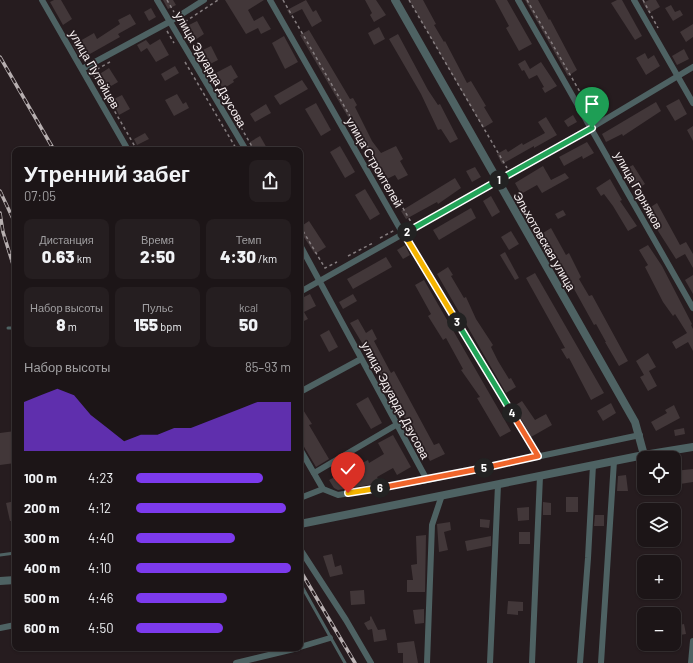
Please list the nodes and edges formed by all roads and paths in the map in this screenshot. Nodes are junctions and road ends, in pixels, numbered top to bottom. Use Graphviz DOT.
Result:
graph roads {
  1 [pos="42,0"];
  2 [pos="158,0"];
  3 [pos="167,0"];
  4 [pos="204,0"];
  5 [pos="218,0"];
  6 [pos="270,0"];
  7 [pos="283,0"];
  8 [pos="395,0"];
  9 [pos="409,0"];
  10 [pos="518,0"];
  11 [pos="527,0"];
  12 [pos="634,0"];
  13 [pos="643,0"];
  14 [pos="174,13"];
  15 [pos="171,21"];
  16 [pos="180,24"];
  17 [pos="166,30"];
  18 [pos="662,34"];
  19 [pos="176,46"];
  20 [pos="184,59"];
  21 [pos="112,61"];
  22 [pos="693,67"];
  23 [pos="82,69"];
  24 [pos="678,76"];
  25 [pos="693,103"];
  26 [pos="595,118"];
  27 [pos="592,128"];
  28 [pos="126,147"];
  29 [pos="135,147"];
  30 [pos="235,147"];
  31 [pos="244,147"];
  32 [pos="507,168"];
  33 [pos="497,181"];
  34 [pos="412,223"];
  35 [pos="397,229"];
  36 [pos="303,231"];
  37 [pos="404,234"];
  38 [pos="380,238"];
  39 [pos="372,243"];
  40 [pos="303,251"];
  41 [pos="348,256"];
  42 [pos="337,262"];
  43 [pos="320,282"];
  44 [pos="303,290"];
  45 [pos="693,308"];
  46 [pos="8,328"];
  47 [pos="12,328"];
  48 [pos="361,360"];
  49 [pos="303,390"];
  50 [pos="396,425"];
  51 [pos="640,435"];
  52 [pos="693,446"];
  53 [pos="643,451"];
  54 [pos="666,451"];
  55 [pos="303,454"];
  56 [pos="538,456"];
  57 [pos="637,456"];
  58 [pos="614,461"];
  59 [pos="593,465"];
  60 [pos="314,473"];
  61 [pos="540,476"];
  62 [pos="426,480"];
  63 [pos="498,486"];
  64 [pos="323,489"];
  65 [pos="442,495"];
  66 [pos="303,497"];
  67 [pos="303,524"];
  68 [pos="12,553"];
  69 [pos="303,554"];
  70 [pos="0,555"];
  71 [pos="12,580"];
  72 [pos="0,582"];
  73 [pos="303,588"];
  74 [pos="12,626"];
  75 [pos="0,628"];
  76 [pos="330,638"];
  77 [pos="693,641"];
  78 [pos="303,647"];
  79 [pos="286,651"];
  80 [pos="236,663"];
  81 [pos="345,663"];
  82 [pos="371,663"];
  83 [pos="427,663"];
  84 [pos="490,663"];
  85 [pos="532,663"];
  86 [pos="580,663"];
  87 [pos="601,663"];
  88 [pos="691,663"];
  1 -- 23 [label="street, улица Путейцев"];
  2 -- 15 [label="street, улица Эдуарда Дзусова"];
  3 -- 14 [label="path"];
  4 -- 15 [label="street"];
  5 -- 16 [label="path"];
  6 -- 37 [label="street, улица Строителей"];
  7 -- 34 [label="path"];
  8 -- 33 [label="street, Эльхотовская улица"];
  9 -- 32 [label="path"];
  10 -- 27 [label="street, улица Горняков"];
  11 -- 26 [label="path"];
  12 -- 24 [label="street"];
  13 -- 18 [label="path"];
  15 -- 23 [label="street"];
  15 -- 31 [label="street, улица Эдуарда Дзусова"];
  17 -- 19 [label="path"];
  20 -- 30 [label="path"];
  21 -- 29 [label="path"];
  22 -- 24 [label="street"];
  23 -- 28 [label="street, улица Путейцев"];
  24 -- 25 [label="street"];
  24 -- 27 [label="street"];
  27 -- 33 [label="street"];
  27 -- 45 [label="street, улица Горняков"];
  33 -- 37 [label="street"];
  33 -- 51 [label="street, Эльхотовская улица"];
  35 -- 38 [label="path"];
  36 -- 42 [label="path"];
  37 -- 43 [label="street"];
  37 -- 56 [label="street, улица Строителей"];
  39 -- 41 [label="path"];
  40 -- 43 [label="street, улица Эдуарда Дзусова"];
  43 -- 44 [label="street"];
  43 -- 48 [label="street, улица Эдуарда Дзусова"];
  46 -- 47 [label="lane"];
  48 -- 49 [label="street"];
  48 -- 50 [label="street, улица Эдуарда Дзусова"];
  50 -- 60 [label="street"];
  50 -- 62 [label="street, улица Эдуарда Дзусова"];
  51 -- 53 [label="street, Эльхотовская улица"];
  51 -- 56 [label="street"];
  52 -- 54 [label="street"];
  55 -- 60 [label="street"];
  56 -- 62 [label="street"];
  57 -- 58 [label="street"];
  58 -- 59 [label="street"];
  58 -- 87 [label="street"];
  59 -- 61 [label="street"];
  59 -- 86 [label="street"];
  60 -- 64 [label="street"];
  61 -- 63 [label="street"];
  61 -- 85 [label="street"];
  62 -- 64 [label="street"];
  63 -- 65 [label="street"];
  63 -- 84 [label="street"];
  64 -- 66 [label="street"];
  65 -- 67 [label="street"];
  65 -- 83 [label="street"];
  68 -- 70 [label="lane"];
  69 -- 82 [label="street"];
  71 -- 72 [label="street"];
  73 -- 76 [label="lane"];
  74 -- 75 [label="street"];
  76 -- 78 [label="street"];
  76 -- 81 [label="lane"];
  77 -- 88 [label="street"];
  79 -- 80 [label="street"];
}
